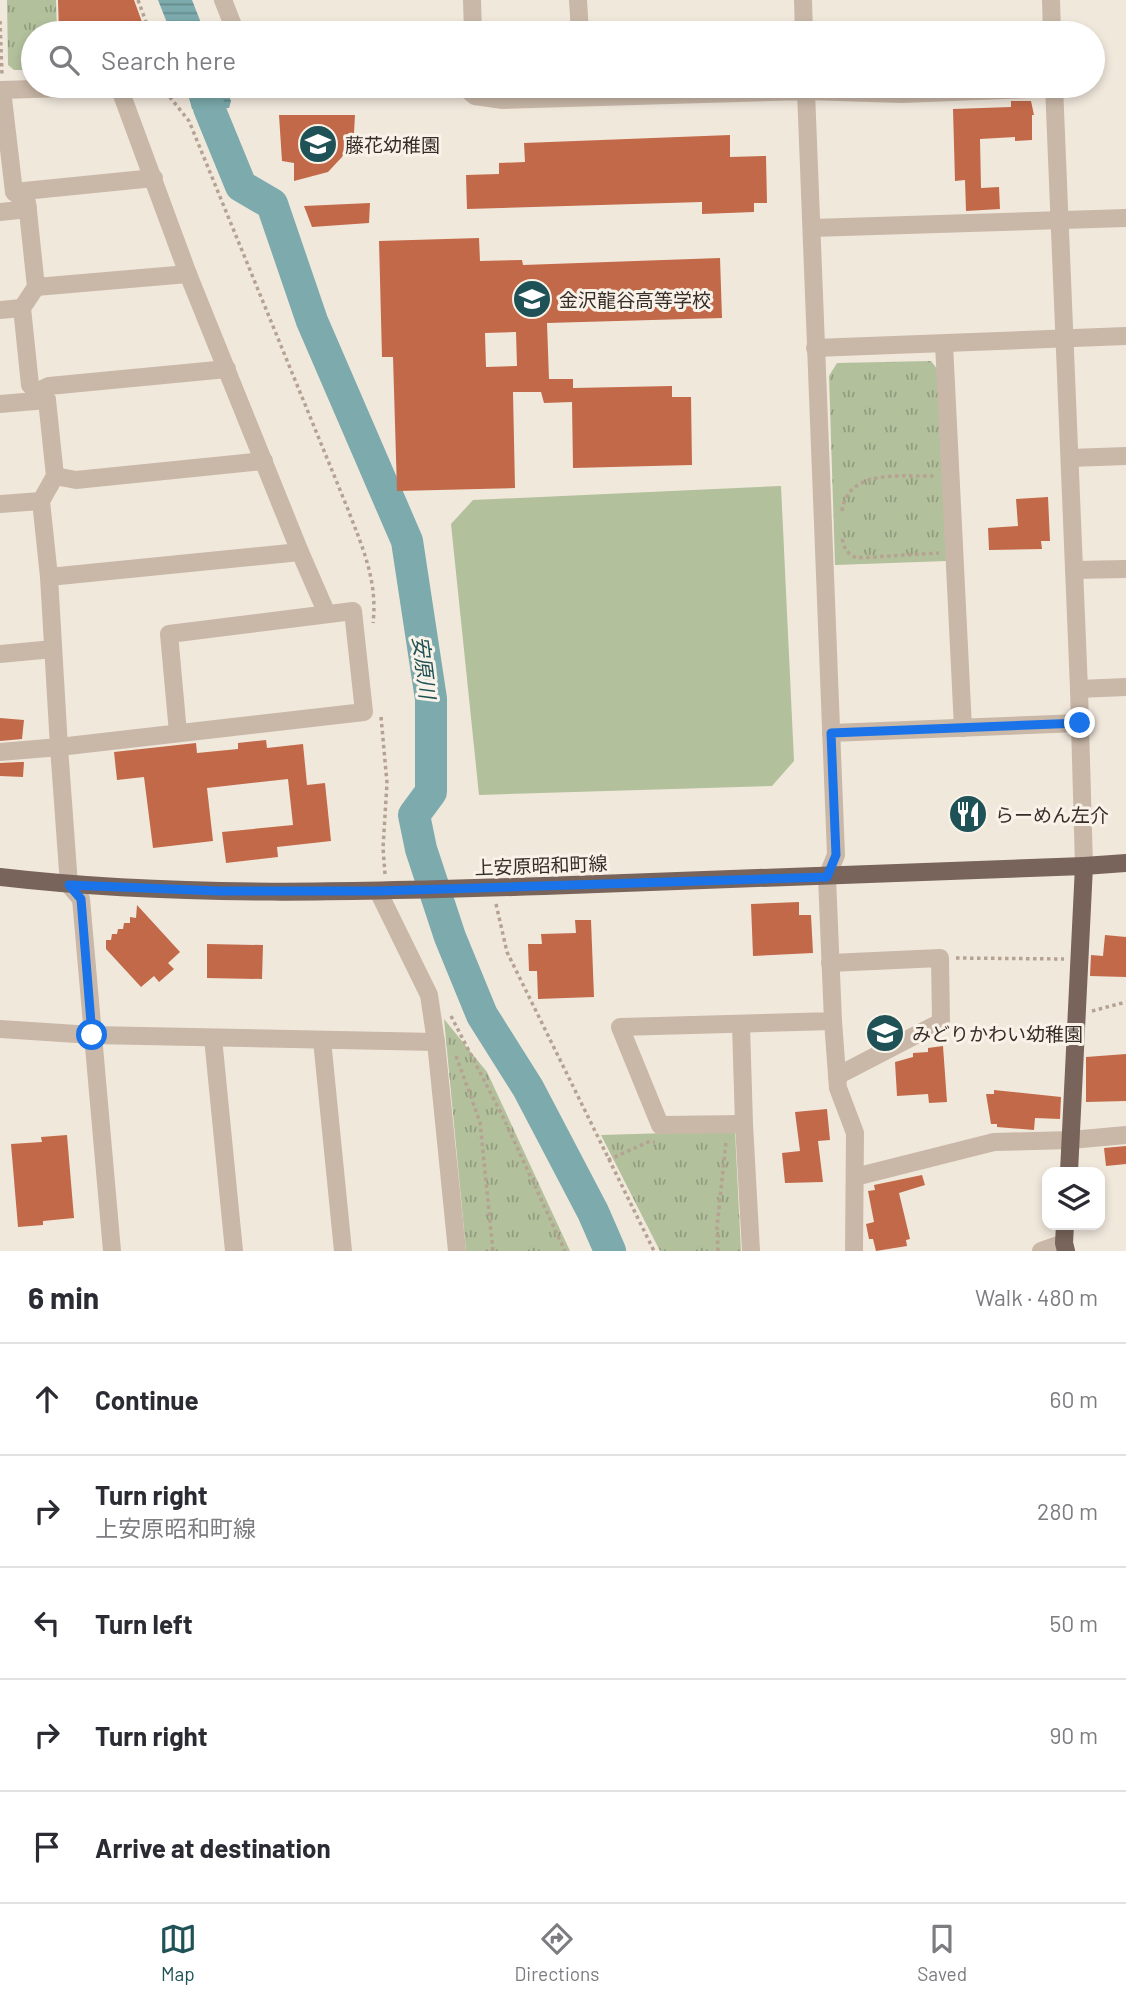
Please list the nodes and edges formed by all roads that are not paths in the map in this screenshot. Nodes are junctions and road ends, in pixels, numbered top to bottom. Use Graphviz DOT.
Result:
graph roads {
  1 [pos="223,0"];
  2 [pos="472,0"];
  3 [pos="578,0"];
  4 [pos="803,0"];
  5 [pos="1051,0"];
  6 [pos="231,21"];
  7 [pos="473,21"];
  8 [pos="579,21"];
  9 [pos="804,21"];
  10 [pos="1052,21"];
  11 [pos="21,89"];
  12 [pos="1,90"];
  13 [pos="131,98"];
  14 [pos="497,98"];
  15 [pos="521,98"];
  16 [pos="806,98"];
  17 [pos="1054,98"];
  18 [pos="154,178"];
  19 [pos="14,192"];
  20 [pos="28,209"];
  21 [pos="0,212"];
  22 [pos="1126,218"];
  23 [pos="1059,222"];
  24 [pos="812,228"];
  25 [pos="188,274"];
  26 [pos="36,287"];
  27 [pos="22,308"];
  28 [pos="0,310"];
  29 [pos="1126,336"];
  30 [pos="1065,339"];
  31 [pos="944,344"];
  32 [pos="815,348"];
  33 [pos="227,369"];
  34 [pos="43,396"];
  35 [pos="0,404"];
  36 [pos="1126,456"];
  37 [pos="1070,458"];
  38 [pos="264,461"];
  39 [pos="55,476"];
  40 [pos="41,500"];
  41 [pos="0,504"];
  42 [pos="300,552"];
  43 [pos="1126,569"];
  44 [pos="1074,570"];
  45 [pos="49,577"];
  46 [pos="327,614"];
  47 [pos="53,649"];
  48 [pos="0,654"];
  49 [pos="1126,687"];
  50 [pos="1079,689"];
  51 [pos="1080,723"];
  52 [pos="963,728"];
  53 [pos="178,733"];
  54 [pos="831,733"];
  55 [pos="59,747"];
  56 [pos="0,752"];
  57 [pos="1126,863"];
  58 [pos="1084,866"];
  59 [pos="0,877"];
  60 [pos="827,877"];
  61 [pos="69,885"];
  62 [pos="382,891"];
  63 [pos="830,963"];
  64 [pos="833,1021"];
  65 [pos="741,1025"];
  66 [pos="0,1029"];
  67 [pos="92,1035"];
  68 [pos="213,1038"];
  69 [pos="322,1040"];
  70 [pos="443,1045"];
  71 [pos="837,1076"];
  72 [pos="744,1124"];
  73 [pos="1126,1135"];
  74 [pos="1071,1140"];
  75 [pos="1069,1167"];
  76 [pos="855,1177"];
  77 [pos="1065,1247"];
  78 [pos="112,1251"];
  79 [pos="234,1251"];
  80 [pos="343,1251"];
  81 [pos="457,1251"];
  82 [pos="751,1251"];
  83 [pos="854,1251"];
  84 [pos="1041,1251"];
  1 -- 6 [label="street"];
  2 -- 7 [label="street"];
  3 -- 8 [label="street"];
  4 -- 9 [label="street"];
  5 -- 10 [label="street"];
  11 -- 12 [label="street"];
  12 -- 19 [label="street"];
  13 -- 18 [label="street"];
  14 -- 15 [label="street"];
  16 -- 24 [label="street"];
  17 -- 23 [label="street"];
  18 -- 19 [label="street"];
  18 -- 25 [label="street"];
  19 -- 20 [label="street"];
  20 -- 21 [label="street"];
  20 -- 26 [label="street"];
  22 -- 23 [label="street"];
  23 -- 24 [label="street"];
  23 -- 30 [label="street"];
  24 -- 32 [label="street"];
  25 -- 26 [label="street"];
  25 -- 33 [label="street"];
  26 -- 27 [label="street"];
  27 -- 28 [label="street"];
  27 -- 34 [label="street"];
  29 -- 30 [label="street"];
  30 -- 31 [label="street"];
  30 -- 37 [label="street"];
  31 -- 32 [label="street"];
  31 -- 52 [label="street"];
  32 -- 54 [label="street"];
  33 -- 34 [label="street"];
  33 -- 38 [label="street"];
  34 -- 35 [label="street"];
  34 -- 39 [label="street"];
  36 -- 37 [label="street"];
  37 -- 44 [label="street"];
  38 -- 39 [label="street"];
  38 -- 42 [label="street"];
  39 -- 40 [label="street"];
  40 -- 41 [label="street"];
  40 -- 45 [label="street"];
  42 -- 45 [label="street"];
  42 -- 46 [label="street"];
  43 -- 44 [label="street"];
  44 -- 50 [label="street"];
  45 -- 47 [label="street"];
  46 -- 53 [label="street"];
  46 -- 53 [label="street"];
  47 -- 48 [label="street"];
  47 -- 55 [label="street"];
  49 -- 50 [label="street"];
  50 -- 51 [label="street"];
  51 -- 52 [label="street"];
  51 -- 58 [label="street"];
  52 -- 54 [label="street"];
  53 -- 55 [label="street"];
  54 -- 60 [label="street"];
  55 -- 56 [label="street"];
  55 -- 61 [label="street"];
  57 -- 58 [label="main road, 上安原昭和町線"];
  58 -- 60 [label="main road, 上安原昭和町線"];
  58 -- 74 [label="main road"];
  59 -- 61 [label="main road, 上安原昭和町線"];
  60 -- 62 [label="main road, 上安原昭和町線"];
  60 -- 63 [label="street"];
  61 -- 62 [label="main road, 上安原昭和町線"];
  61 -- 67 [label="street"];
  62 -- 70 [label="street"];
  63 -- 64 [label="street"];
  63 -- 71 [label="street"];
  64 -- 65 [label="street"];
  64 -- 71 [label="street"];
  65 -- 72 [label="street"];
  65 -- 72 [label="street"];
  66 -- 67 [label="street"];
  67 -- 68 [label="street"];
  67 -- 78 [label="street"];
  68 -- 69 [label="street"];
  68 -- 79 [label="street"];
  69 -- 70 [label="street"];
  69 -- 80 [label="street"];
  70 -- 81 [label="street"];
  71 -- 76 [label="street"];
  72 -- 82 [label="street"];
  73 -- 74 [label="street"];
  74 -- 75 [label="main road"];
  74 -- 76 [label="street"];
  76 -- 83 [label="street"];
  77 -- 84 [label="street"];
}
